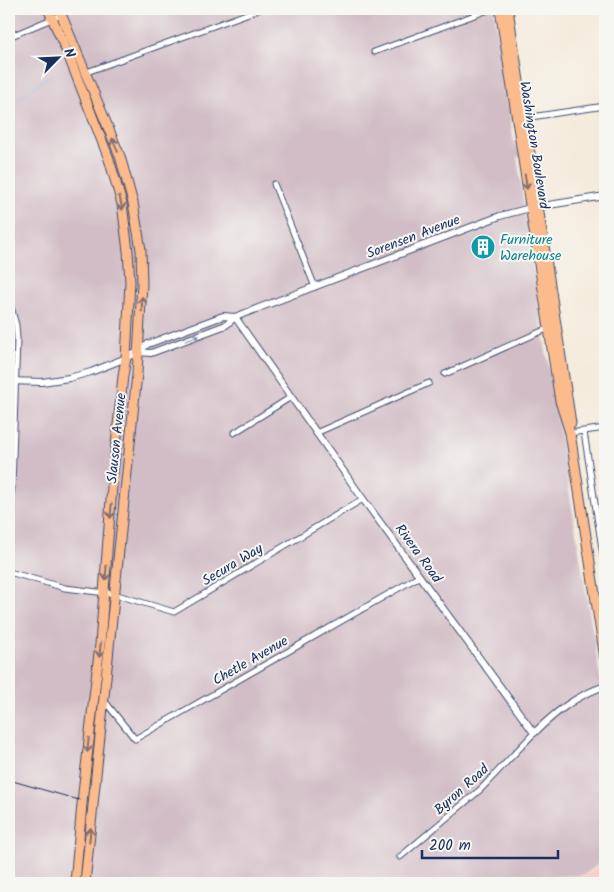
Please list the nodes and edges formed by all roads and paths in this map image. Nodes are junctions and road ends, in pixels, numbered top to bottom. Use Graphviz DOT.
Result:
graph roads {
  1 [pos="48,9"];
  2 [pos="260,9"];
  3 [pos="492,9"];
  4 [pos="500,9"];
  5 [pos="508,9"];
  6 [pos="60,12"];
  7 [pos="52,19"];
  8 [pos="9,37"];
  9 [pos="374,52"];
  10 [pos="81,75"];
  11 [pos="605,106"];
  12 [pos="521,118"];
  13 [pos="274,184"];
  14 [pos="605,196"];
  15 [pos="534,207"];
  16 [pos="315,287"];
  17 [pos="130,290"];
  18 [pos="9,300"];
  19 [pos="235,317"];
  20 [pos="549,328"];
  21 [pos="138,352"];
  22 [pos="126,358"];
  23 [pos="444,374"];
  24 [pos="12,382"];
  25 [pos="429,383"];
  26 [pos="291,397"];
  27 [pos="133,412"];
  28 [pos="605,428"];
  29 [pos="584,432"];
  30 [pos="234,433"];
  31 [pos="316,433"];
  32 [pos="570,433"];
  33 [pos="363,499"];
  34 [pos="9,506"];
  35 [pos="605,568"];
  36 [pos="9,572"];
  37 [pos="420,576"];
  38 [pos="109,594"];
  39 [pos="605,658"];
  40 [pos="605,686"];
  41 [pos="94,697"];
  42 [pos="104,699"];
  43 [pos="534,733"];
  44 [pos="400,858"];
  45 [pos="77,863"];
  46 [pos="87,865"];
  47 [pos="75,883"];
  48 [pos="85,883"];
  1 -- 7 [label="main road, Slauson Avenue"];
  2 -- 10 [label="street"];
  3 -- 9 [label="street"];
  4 -- 12 [label="main road, Washington Boulevard"];
  5 -- 12 [label="main road, Washington Boulevard"];
  6 -- 7 [label="street"];
  6 -- 10 [label="main road, Slauson Avenue"];
  7 -- 8 [label="street"];
  7 -- 10 [label="main road, Slauson Avenue"];
  10 -- 17 [label="main road, Slauson Avenue, one-way"];
  21 -- 10 [label="main road, Slauson Avenue, one-way"];
  11 -- 12 [label="street"];
  12 -- 15 [label="main road, Washington Boulevard"];
  13 -- 16 [label="street"];
  14 -- 15 [label="street, Sorensen Avenue"];
  15 -- 16 [label="street, Sorensen Avenue"];
  15 -- 20 [label="main road, Washington Boulevard"];
  15 -- 32 [label="main road, Washington Boulevard"];
  16 -- 19 [label="street, Sorensen Avenue"];
  17 -- 21 [label="main road"];
  17 -- 22 [label="main road, Slauson Avenue"];
  18 -- 24 [label="street"];
  19 -- 21 [label="street, Sorensen Avenue"];
  19 -- 26 [label="street, Rivera Road"];
  20 -- 23 [label="street"];
  20 -- 32 [label="main road, Washington Boulevard"];
  21 -- 22 [label="street, Sorensen Avenue"];
  21 -- 27 [label="main road, Slauson Avenue"];
  22 -- 24 [label="street, Sorensen Avenue"];
  22 -- 27 [label="main road"];
  22 -- 38 [label="main road, Slauson Avenue, one-way"];
  24 -- 34 [label="street"];
  25 -- 31 [label="street"];
  26 -- 30 [label="street"];
  26 -- 31 [label="street, Rivera Road"];
  27 -- 38 [label="main road, Slauson Avenue"];
  28 -- 29 [label="street"];
  29 -- 32 [label="street"];
  29 -- 35 [label="street"];
  31 -- 33 [label="street, Rivera Road"];
  32 -- 39 [label="main road, Washington Boulevard"];
  33 -- 37 [label="street, Rivera Road"];
  33 -- 38 [label="street, Secura Way"];
  36 -- 38 [label="street, Secura Way"];
  37 -- 42 [label="street, Chetle Avenue"];
  37 -- 43 [label="street, Rivera Road"];
  38 -- 41 [label="main road, Slauson Avenue, one-way"];
  38 -- 42 [label="main road, Slauson Avenue"];
  40 -- 43 [label="street"];
  41 -- 42 [label="street"];
  41 -- 45 [label="main road, Slauson Avenue, one-way"];
  46 -- 42 [label="main road, Slauson Avenue, one-way"];
  43 -- 44 [label="street, Byron Road"];
  45 -- 46 [label="main road"];
  45 -- 47 [label="main road, Slauson Avenue"];
  46 -- 48 [label="main road, Slauson Avenue"];
}
